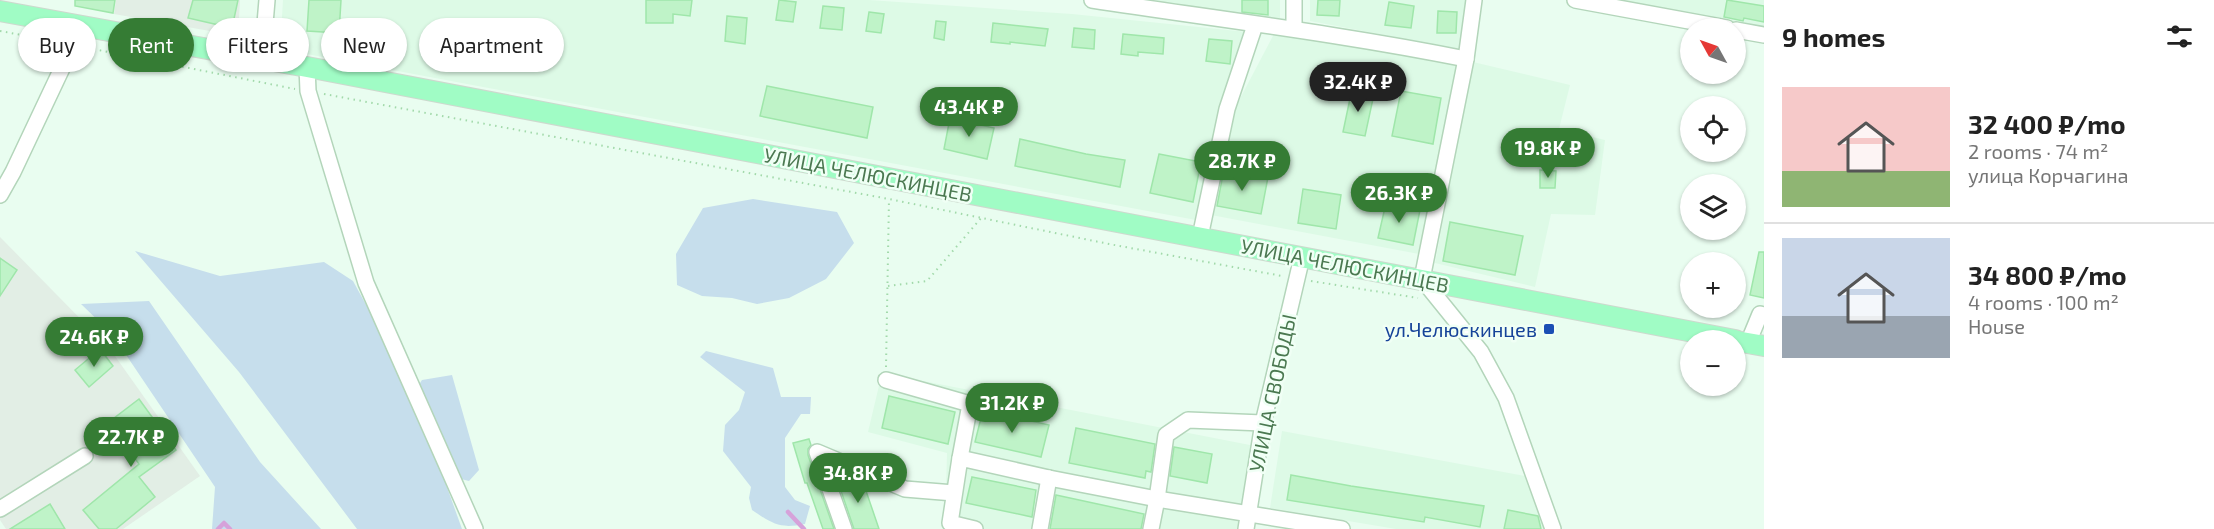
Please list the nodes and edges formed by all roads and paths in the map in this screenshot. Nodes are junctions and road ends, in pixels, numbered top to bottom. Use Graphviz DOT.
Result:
graph roads {
  1 [pos="267,0"];
  2 [pos="1092,0"];
  3 [pos="1294,0"];
  4 [pos="1474,0"];
  5 [pos="1575,0"];
  6 [pos="0,11"];
  7 [pos="37,18"];
  8 [pos="265,18"];
  9 [pos="1680,19"];
  10 [pos="1255,25"];
  11 [pos="1294,28"];
  12 [pos="96,29"];
  13 [pos="0,32"];
  14 [pos="1746,32"];
  15 [pos="18,35"];
  16 [pos="1764,35"];
  17 [pos="206,49"];
  18 [pos="96,50"];
  19 [pos="1466,59"];
  20 [pos="309,67"];
  21 [pos="60,72"];
  22 [pos="308,72"];
  23 [pos="308,91"];
  24 [pos="0,195"];
  25 [pos="890,199"];
  26 [pos="982,217"];
  27 [pos="1200,237"];
  28 [pos="1302,257"];
  29 [pos="1297,279"];
  30 [pos="1422,279"];
  31 [pos="888,286"];
  32 [pos="1440,301"];
  33 [pos="1764,315"];
  34 [pos="1680,330"];
  35 [pos="1746,343"];
  36 [pos="886,380"];
  37 [pos="1263,423"];
  38 [pos="85,456"];
  39 [pos="960,458"];
  40 [pos="1048,478"];
  41 [pos="954,493"];
  42 [pos="1157,499"];
  43 [pos="0,509"];
  44 [pos="1248,522"];
  45 [pos="476,529"];
  46 [pos="844,529"];
  47 [pos="975,529"];
  48 [pos="1040,529"];
  49 [pos="1151,529"];
  50 [pos="1342,529"];
  51 [pos="1553,529"];
  1 -- 8 [label="street"];
  2 -- 10 [label="street"];
  3 -- 11 [label="street"];
  4 -- 19 [label="street"];
  5 -- 9 [label="street"];
  6 -- 7 [label="main road, УЛИЦА ЧЕЛЮСКИНЦЕВ"];
  10 -- 11 [label="street"];
  10 -- 27 [label="street"];
  11 -- 19 [label="street"];
  12 -- 17 [label="main road, УЛИЦА ЧЕЛЮСКИНЦЕВ"];
  13 -- 15 [label="path"];
  14 -- 16 [label="street"];
  18 -- 23 [label="path"];
  19 -- 30 [label="street"];
  20 -- 27 [label="main road, УЛИЦА ЧЕЛЮСКИНЦЕВ"];
  21 -- 24 [label="street"];
  22 -- 23 [label="street"];
  23 -- 25 [label="path"];
  23 -- 45 [label="street"];
  25 -- 26 [label="path"];
  25 -- 31 [label="path"];
  26 -- 29 [label="path"];
  26 -- 31 [label="path"];
  27 -- 28 [label="main road, УЛИЦА ЧЕЛЮСКИНЦЕВ"];
  28 -- 29 [label="street, УЛИЦА СВОБОДЫ"];
  28 -- 30 [label="main road, УЛИЦА ЧЕЛЮСКИНЦЕВ"];
  29 -- 32 [label="path"];
  29 -- 37 [label="street, УЛИЦА СВОБОДЫ"];
  30 -- 32 [label="street"];
  30 -- 34 [label="main road, УЛИЦА ЧЕЛЮСКИНЦЕВ"];
  31 -- 36 [label="path"];
  32 -- 51 [label="street"];
  33 -- 35 [label="street"];
  36 -- 39 [label="street"];
  37 -- 42 [label="street"];
  37 -- 44 [label="street, УЛИЦА СВОБОДЫ"];
  38 -- 43 [label="street"];
  39 -- 40 [label="street"];
  39 -- 41 [label="street"];
  40 -- 42 [label="street"];
  40 -- 48 [label="street"];
  41 -- 46 [label="street"];
  41 -- 47 [label="street"];
  42 -- 44 [label="street"];
  42 -- 49 [label="street"];
  44 -- 50 [label="street"];
}
